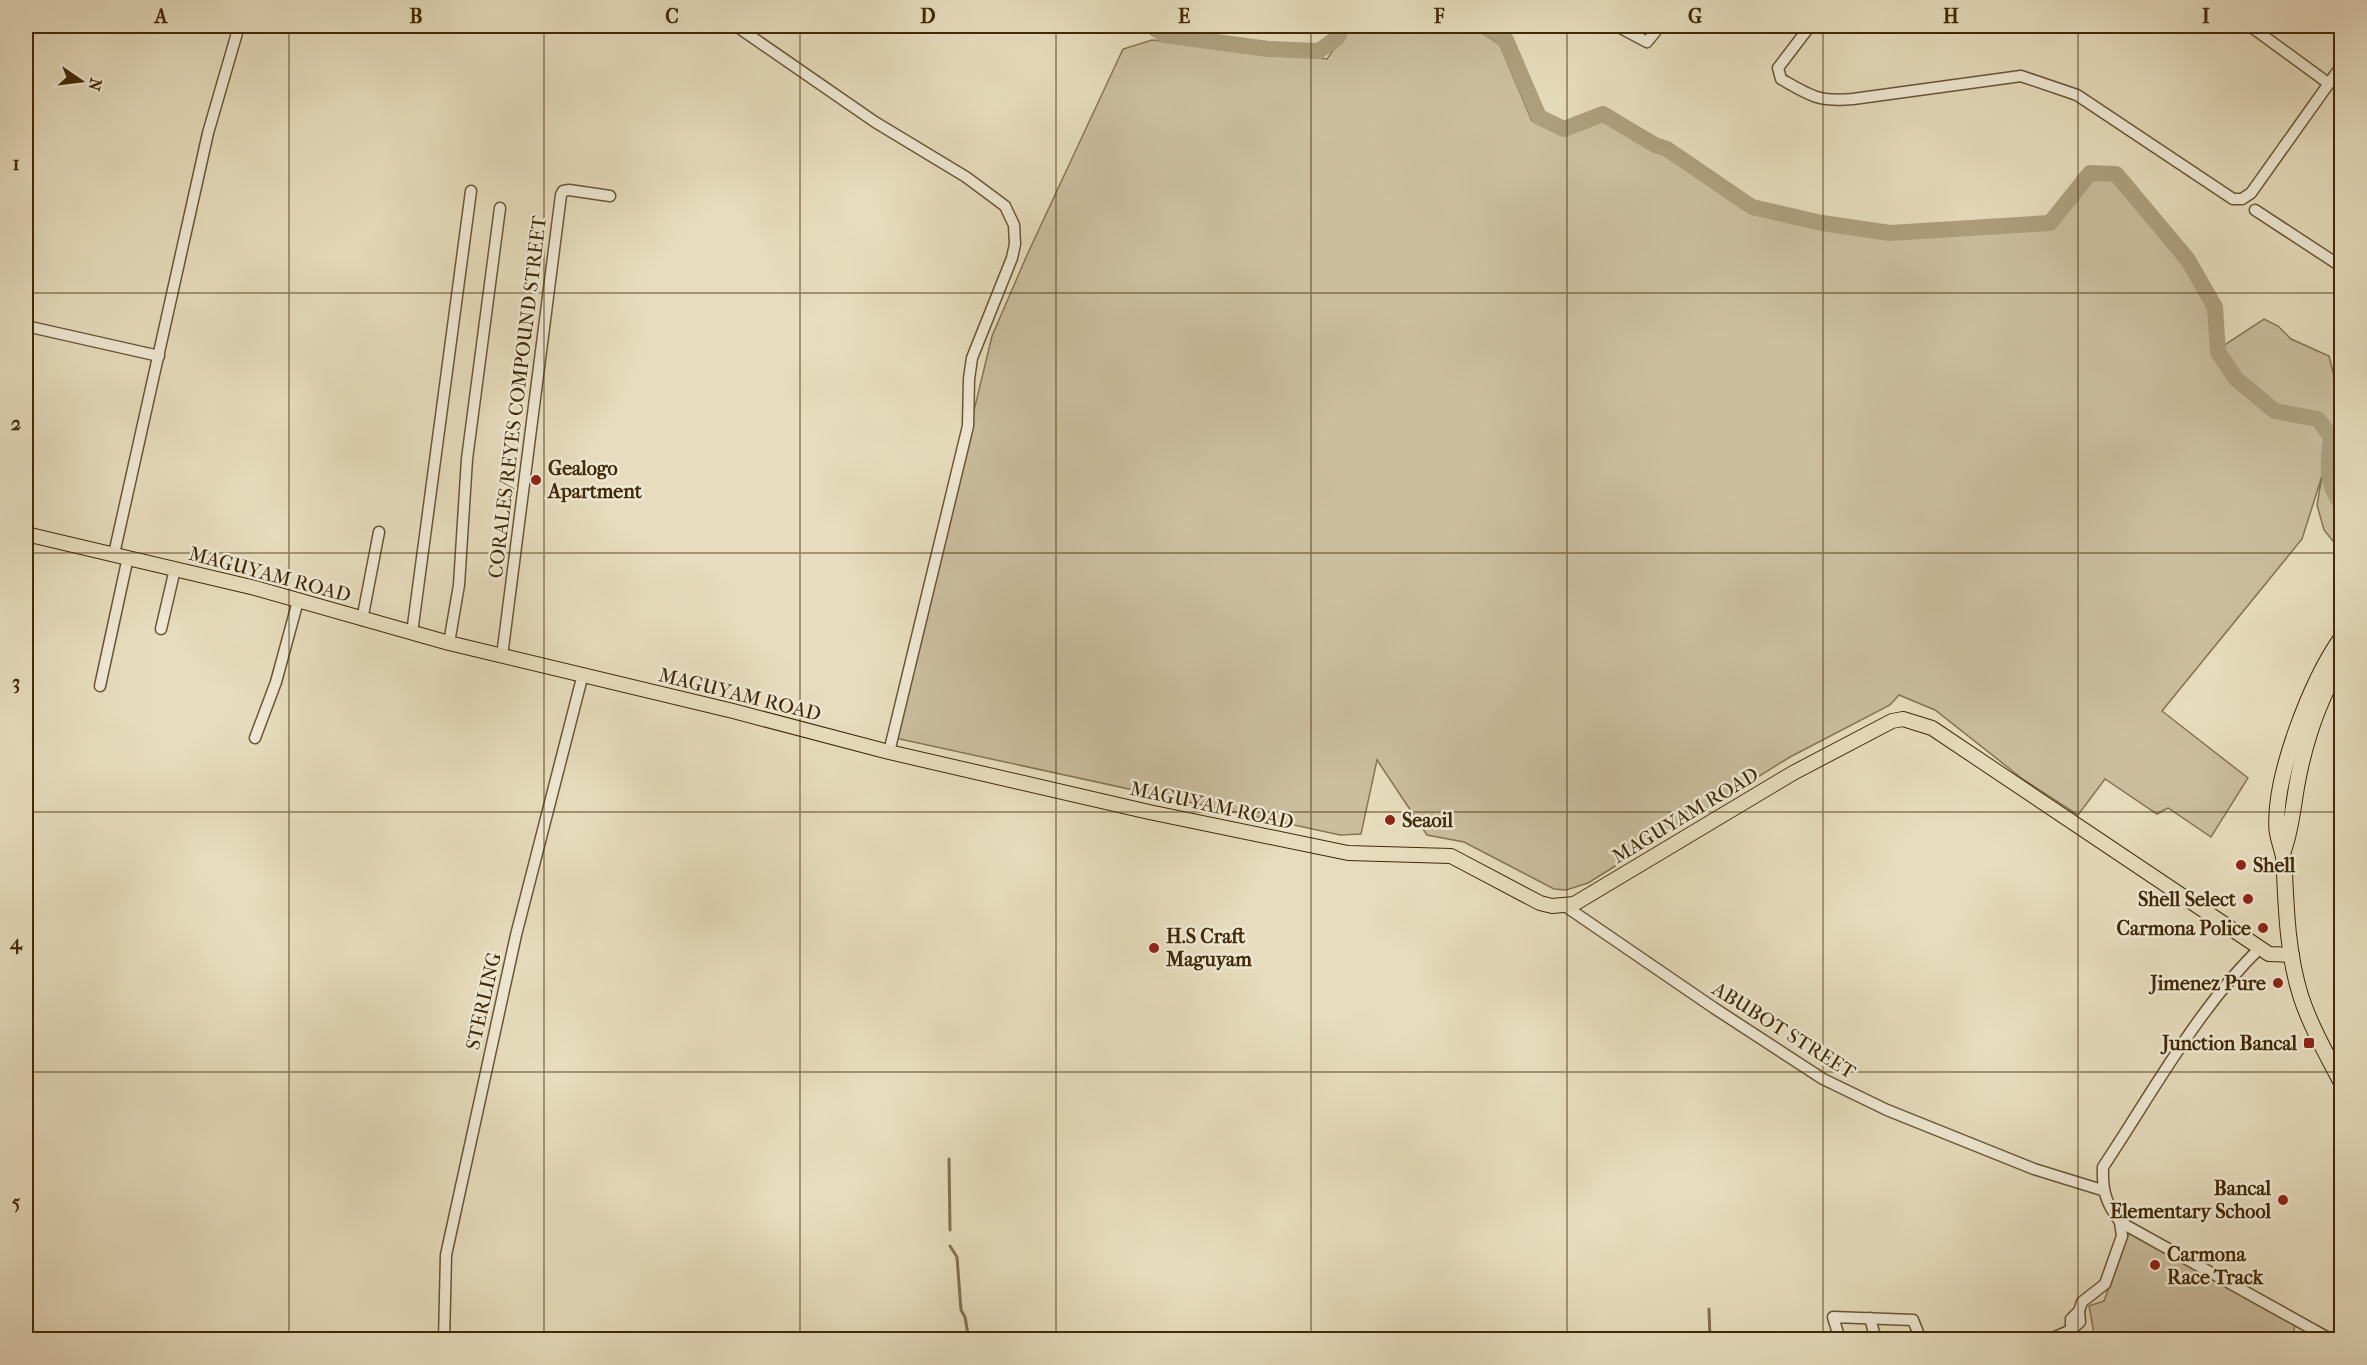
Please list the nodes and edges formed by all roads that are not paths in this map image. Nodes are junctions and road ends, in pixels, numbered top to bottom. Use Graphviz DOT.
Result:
graph roads {
  1 [pos="239,26"];
  2 [pos="736,26"];
  3 [pos="1617,26"];
  4 [pos="1660,26"];
  5 [pos="1810,26"];
  6 [pos="2250,26"];
  7 [pos="2342,65"];
  8 [pos="2328,82"];
  9 [pos="471,191"];
  10 [pos="610,196"];
  11 [pos="500,208"];
  12 [pos="2255,210"];
  13 [pos="2342,267"];
  14 [pos="26,326"];
  15 [pos="159,356"];
  16 [pos="379,532"];
  17 [pos="26,534"];
  18 [pos="114,554"];
  19 [pos="128,557"];
  20 [pos="175,569"];
  21 [pos="298,601"];
  22 [pos="362,620"];
  23 [pos="161,629"];
  24 [pos="412,633"];
  25 [pos="2342,636"];
  26 [pos="449,643"];
  27 [pos="502,656"];
  28 [pos="2342,661"];
  29 [pos="583,674"];
  30 [pos="100,686"];
  31 [pos="255,738"];
  32 [pos="889,752"];
  33 [pos="2283,852"];
  34 [pos="1565,906"];
  35 [pos="2260,948"];
  36 [pos="2292,955"];
  37 [pos="2342,1084"];
  38 [pos="2102,1190"];
  39 [pos="2120,1222"];
  40 [pos="1870,1318"];
  41 [pos="2065,1334"];
  42 [pos="444,1340"];
  43 [pos="1840,1340"];
  44 [pos="1876,1340"];
  45 [pos="1921,1340"];
  46 [pos="2048,1340"];
  47 [pos="2332,1340"];
  1 -- 15 [label="street"];
  2 -- 32 [label="street"];
  3 -- 4 [label="street"];
  5 -- 8 [label="street"];
  6 -- 8 [label="street"];
  7 -- 8 [label="street"];
  9 -- 24 [label="street"];
  10 -- 27 [label="street, CORALES/REYES COMPOUND STREET"];
  11 -- 26 [label="street"];
  12 -- 13 [label="street"];
  14 -- 15 [label="street"];
  15 -- 18 [label="street"];
  16 -- 22 [label="street"];
  17 -- 18 [label="main road, MAGUYAM ROAD"];
  18 -- 19 [label="main road, MAGUYAM ROAD"];
  19 -- 20 [label="main road, MAGUYAM ROAD"];
  19 -- 30 [label="street"];
  20 -- 21 [label="main road, MAGUYAM ROAD"];
  20 -- 23 [label="street"];
  21 -- 22 [label="main road, MAGUYAM ROAD"];
  21 -- 31 [label="street"];
  22 -- 24 [label="main road, MAGUYAM ROAD"];
  24 -- 26 [label="main road, MAGUYAM ROAD"];
  25 -- 33 [label="highway"];
  26 -- 27 [label="main road, MAGUYAM ROAD"];
  27 -- 29 [label="main road, MAGUYAM ROAD"];
  28 -- 33 [label="highway"];
  29 -- 32 [label="main road, MAGUYAM ROAD"];
  29 -- 42 [label="street, STERLING"];
  32 -- 34 [label="main road, MAGUYAM ROAD"];
  33 -- 36 [label="highway"];
  34 -- 35 [label="main road, MAGUYAM ROAD"];
  34 -- 38 [label="street, ABUBOT STREET"];
  35 -- 36 [label="main road, MAGUYAM ROAD"];
  35 -- 38 [label="street"];
  36 -- 37 [label="highway"];
  38 -- 39 [label="street"];
  39 -- 41 [label="street"];
  39 -- 47 [label="street"];
  40 -- 43 [label="street"];
  40 -- 44 [label="street"];
  40 -- 45 [label="street"];
  41 -- 46 [label="street"];
}
